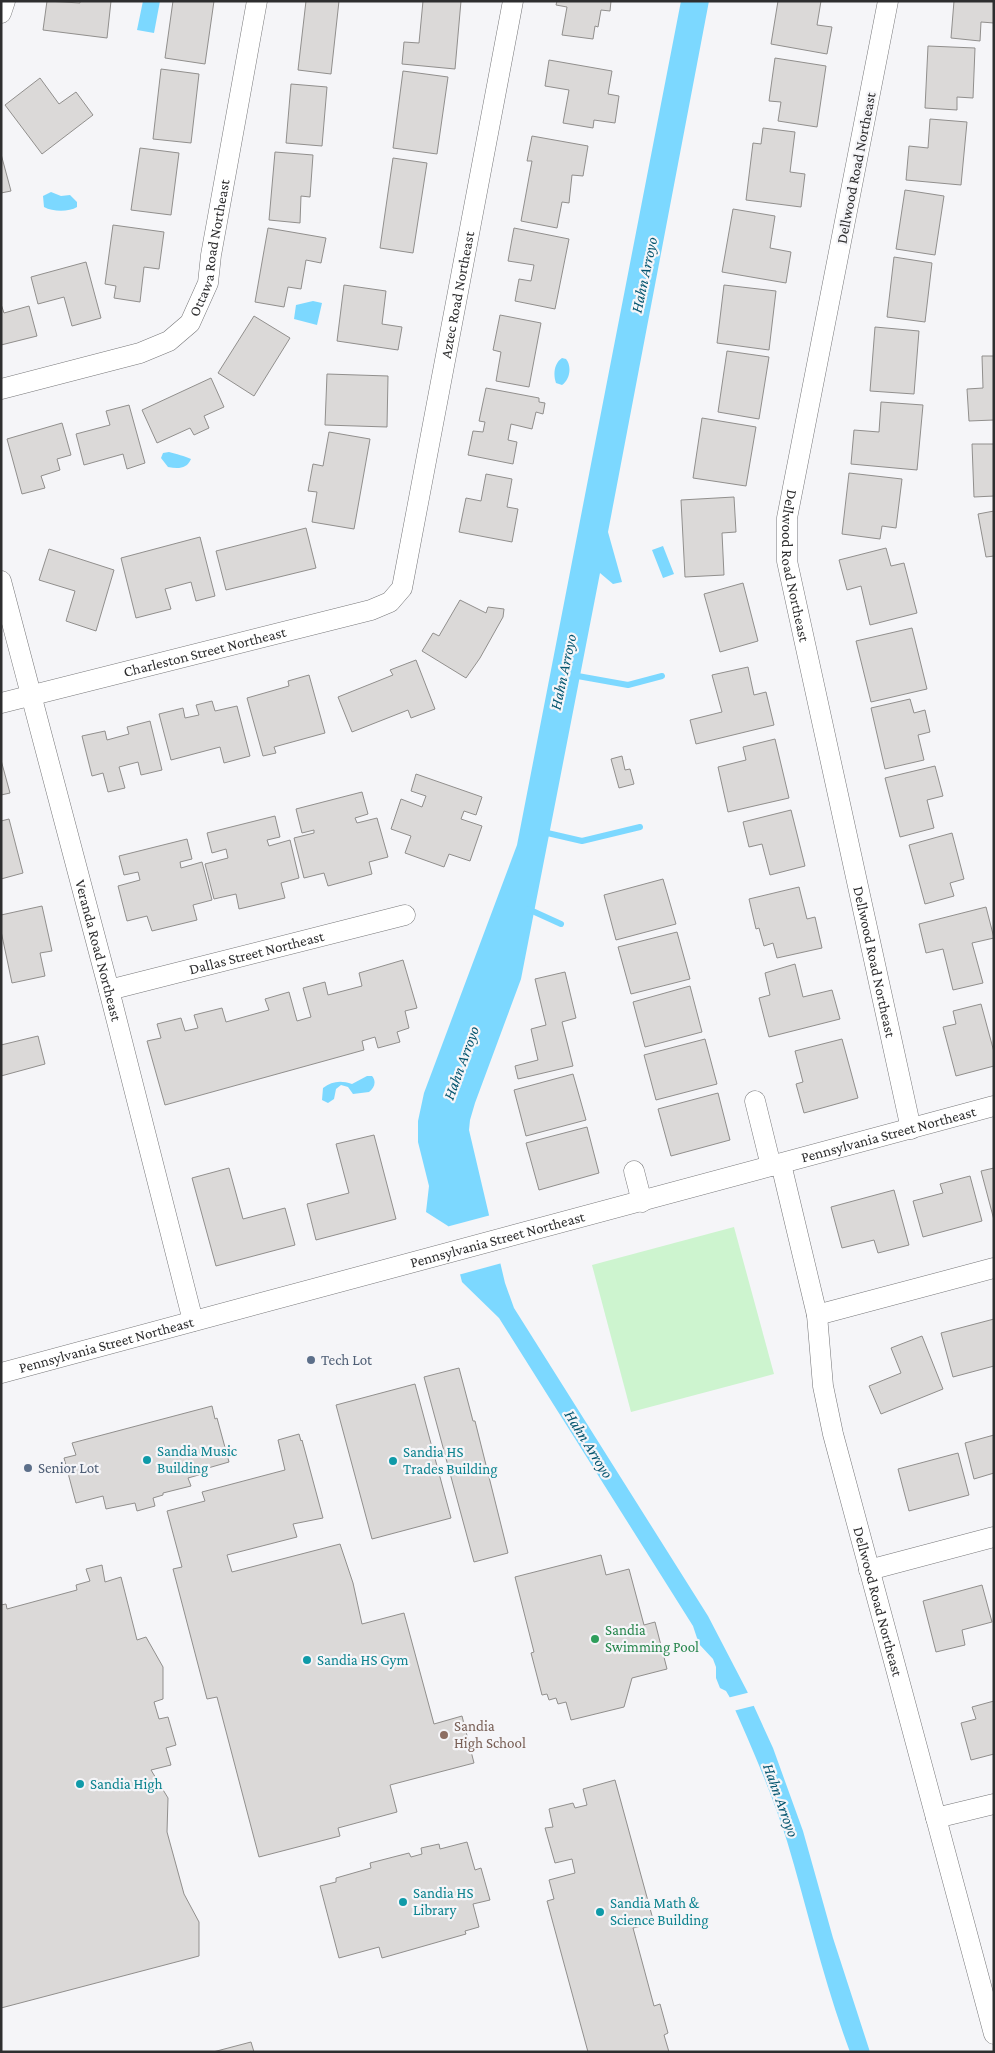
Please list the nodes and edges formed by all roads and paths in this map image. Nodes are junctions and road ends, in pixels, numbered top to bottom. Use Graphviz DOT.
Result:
graph roads {
  1 [pos="5,1"];
  2 [pos="257,1"];
  3 [pos="513,1"];
  4 [pos="888,1"];
  5 [pos="1,13"];
  6 [pos="1,389"];
  7 [pos="1,581"];
  8 [pos="402,588"];
  9 [pos="30,695"];
  10 [pos="1,703"];
  11 [pos="405,915"];
  12 [pos="109,990"];
  13 [pos="755,1102"];
  14 [pos="994,1106"];
  15 [pos="911,1129"];
  16 [pos="776,1165"];
  17 [pos="634,1171"];
  18 [pos="642,1202"];
  19 [pos="994,1268"];
  20 [pos="816,1315"];
  21 [pos="193,1321"];
  22 [pos="1,1373"];
  23 [pos="994,1537"];
  24 [pos="869,1570"];
  25 [pos="994,1804"];
  26 [pos="936,1818"];
  27 [pos="994,2034"];
  1 -- 5 [label="street"];
  2 -- 6 [label="street, Ottawa Road Northeast"];
  3 -- 8 [label="street, Aztec Road Northeast"];
  4 -- 15 [label="street, Dellwood Road Northeast"];
  7 -- 9 [label="street, Veranda Road Northeast"];
  8 -- 9 [label="street, Charleston Street Northeast"];
  9 -- 10 [label="street, Charleston Street Northeast"];
  9 -- 12 [label="street, Veranda Road Northeast"];
  11 -- 12 [label="street, Dallas Street Northeast"];
  12 -- 21 [label="street, Veranda Road Northeast"];
  13 -- 16 [label="street"];
  14 -- 15 [label="street, Pennsylvania Street Northeast"];
  15 -- 16 [label="street, Pennsylvania Street Northeast"];
  16 -- 18 [label="street, Pennsylvania Street Northeast"];
  16 -- 20 [label="street, Dellwood Road Northeast"];
  17 -- 18 [label="street"];
  18 -- 21 [label="street, Pennsylvania Street Northeast"];
  19 -- 20 [label="street"];
  20 -- 24 [label="street, Dellwood Road Northeast"];
  21 -- 22 [label="street, Pennsylvania Street Northeast"];
  23 -- 24 [label="street"];
  24 -- 26 [label="street, Dellwood Road Northeast"];
  25 -- 26 [label="street"];
  26 -- 27 [label="street, Dellwood Road Northeast"];
}
